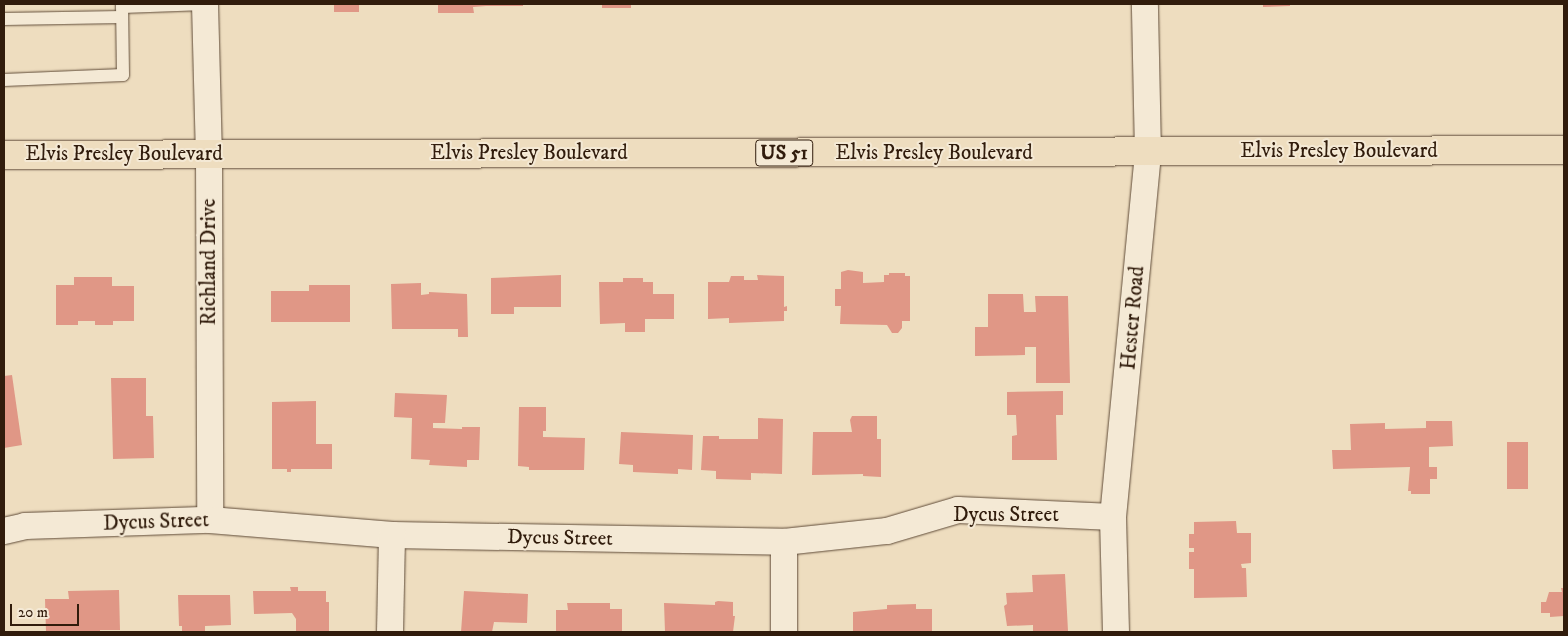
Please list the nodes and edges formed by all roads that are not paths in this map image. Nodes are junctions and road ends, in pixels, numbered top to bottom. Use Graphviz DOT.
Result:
graph roads {
  1 [pos="205,4"];
  2 [pos="1146,4"];
  3 [pos="122,9"];
  4 [pos="4,19"];
  5 [pos="4,80"];
  6 [pos="1564,150"];
  7 [pos="1148,153"];
  8 [pos="209,154"];
  9 [pos="4,155"];
  10 [pos="1114,517"];
  11 [pos="210,520"];
  12 [pos="4,531"];
  13 [pos="392,535"];
  14 [pos="784,542"];
  15 [pos="390,632"];
  16 [pos="784,632"];
  17 [pos="1116,632"];
  1 -- 3 [label="lane"];
  1 -- 8 [label="street, Richland Drive"];
  2 -- 7 [label="street, Hester Road"];
  3 -- 4 [label="lane"];
  3 -- 5 [label="lane"];
  6 -- 7 [label="main road, Elvis Presley Boulevard / US 51"];
  7 -- 8 [label="main road, Elvis Presley Boulevard / US 51"];
  7 -- 10 [label="street, Hester Road"];
  8 -- 9 [label="main road, Elvis Presley Boulevard / US 51"];
  8 -- 11 [label="street, Richland Drive"];
  10 -- 14 [label="street, Dycus Street"];
  10 -- 17 [label="street, Hester Road"];
  11 -- 12 [label="street, Dycus Street"];
  11 -- 13 [label="street, Dycus Street"];
  13 -- 14 [label="street, Dycus Street"];
  13 -- 15 [label="street"];
  14 -- 16 [label="street"];
}
